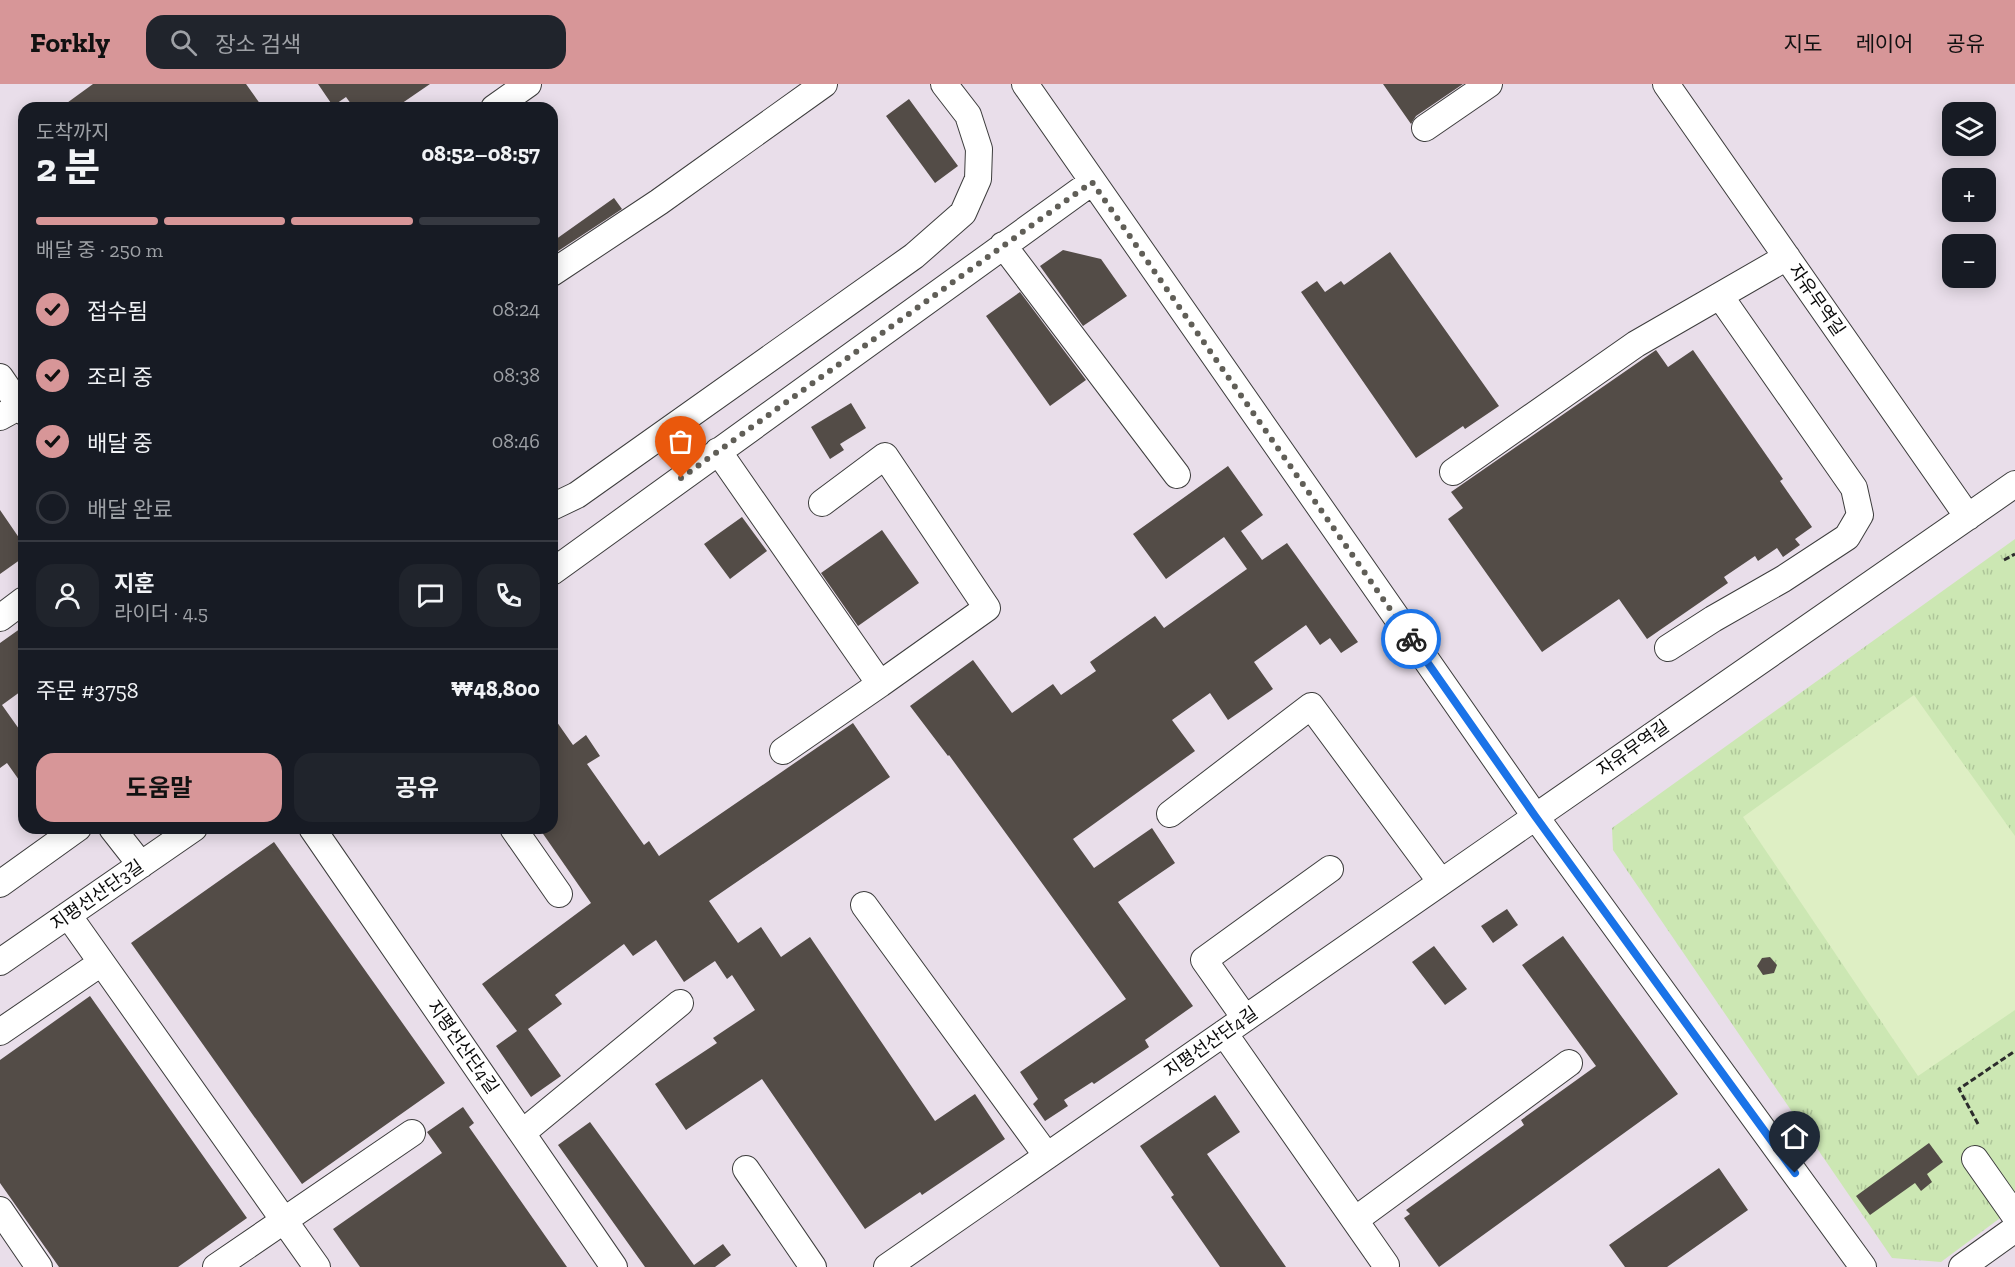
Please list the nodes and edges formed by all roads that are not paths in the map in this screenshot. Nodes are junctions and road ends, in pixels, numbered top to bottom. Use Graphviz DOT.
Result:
graph roads {
  1 [pos="528,84"];
  2 [pos="824,84"];
  3 [pos="944,84"];
  4 [pos="1025,84"];
  5 [pos="1489,84"];
  6 [pos="1666,84"];
  7 [pos="502,102"];
  8 [pos="1425,128"];
  9 [pos="1092,182"];
  10 [pos="1003,245"];
  11 [pos="1787,257"];
  12 [pos="558,269"];
  13 [pos="1720,296"];
  14 [pos="0,377"];
  15 [pos="15,412"];
  16 [pos="718,452"];
  17 [pos="1454,472"];
  18 [pos="1177,475"];
  19 [pos="2015,484"];
  20 [pos="822,503"];
  21 [pos="558,504"];
  22 [pos="1968,517"];
  23 [pos="558,568"];
  24 [pos="18,604"];
  25 [pos="0,618"];
  26 [pos="1668,648"];
  27 [pos="880,684"];
  28 [pos="783,751"];
  29 [pos="1170,814"];
  30 [pos="1535,816"];
  31 [pos="70,834"];
  32 [pos="117,834"];
  33 [pos="185,834"];
  34 [pos="316,834"];
  35 [pos="517,834"];
  36 [pos="141,865"];
  37 [pos="1329,869"];
  38 [pos="1441,882"];
  39 [pos="0,884"];
  40 [pos="559,894"];
  41 [pos="864,905"];
  42 [pos="68,915"];
  43 [pos="0,963"];
  44 [pos="101,963"];
  45 [pos="680,1003"];
  46 [pos="1245,1018"];
  47 [pos="0,1032"];
  48 [pos="1224,1033"];
  49 [pos="1569,1063"];
  50 [pos="412,1133"];
  51 [pos="522,1133"];
  52 [pos="1047,1156"];
  53 [pos="1975,1159"];
  54 [pos="746,1169"];
  55 [pos="0,1210"];
  56 [pos="2015,1216"];
  57 [pos="283,1220"];
  58 [pos="1355,1220"];
  59 [pos="2015,1229"];
  60 [pos="1386,1265"];
  61 [pos="39,1267"];
  62 [pos="216,1267"];
  63 [pos="317,1267"];
  64 [pos="614,1267"];
  65 [pos="813,1267"];
  66 [pos="887,1267"];
  67 [pos="1863,1267"];
  68 [pos="1962,1267"];
  1 -- 7 [label="street"];
  2 -- 12 [label="street"];
  3 -- 21 [label="street"];
  4 -- 9 [label="street"];
  5 -- 8 [label="street"];
  6 -- 11 [label="street, 자유무역길"];
  9 -- 10 [label="street"];
  9 -- 30 [label="street"];
  10 -- 16 [label="street"];
  10 -- 18 [label="street"];
  11 -- 13 [label="street"];
  11 -- 22 [label="street, 자유무역길"];
  13 -- 17 [label="street"];
  13 -- 26 [label="street"];
  14 -- 15 [label="street"];
  16 -- 23 [label="street"];
  16 -- 27 [label="street"];
  19 -- 22 [label="street, 자유무역길"];
  20 -- 27 [label="street"];
  22 -- 30 [label="street, 자유무역길"];
  24 -- 25 [label="street"];
  27 -- 28 [label="street"];
  29 -- 38 [label="street"];
  30 -- 38 [label="street, 지평선산단4길"];
  30 -- 67 [label="street"];
  31 -- 39 [label="street"];
  32 -- 36 [label="street"];
  33 -- 36 [label="street, 지평선산단3길"];
  34 -- 51 [label="street, 지평선산단4길"];
  35 -- 40 [label="street"];
  36 -- 42 [label="street, 지평선산단3길"];
  37 -- 46 [label="street"];
  38 -- 46 [label="street, 지평선산단4길"];
  41 -- 52 [label="street"];
  42 -- 43 [label="street, 지평선산단3길"];
  42 -- 44 [label="street"];
  44 -- 47 [label="street"];
  44 -- 57 [label="street"];
  45 -- 51 [label="street"];
  46 -- 48 [label="street, 지평선산단4길"];
  48 -- 52 [label="street, 지평선산단4길"];
  48 -- 58 [label="street"];
  49 -- 58 [label="street"];
  50 -- 57 [label="street"];
  51 -- 64 [label="street, 지평선산단4길"];
  52 -- 66 [label="street, 지평선산단4길"];
  53 -- 56 [label="street"];
  54 -- 65 [label="street"];
  55 -- 61 [label="street"];
  57 -- 62 [label="street"];
  57 -- 63 [label="street"];
  58 -- 60 [label="street"];
  59 -- 68 [label="street"];
}
